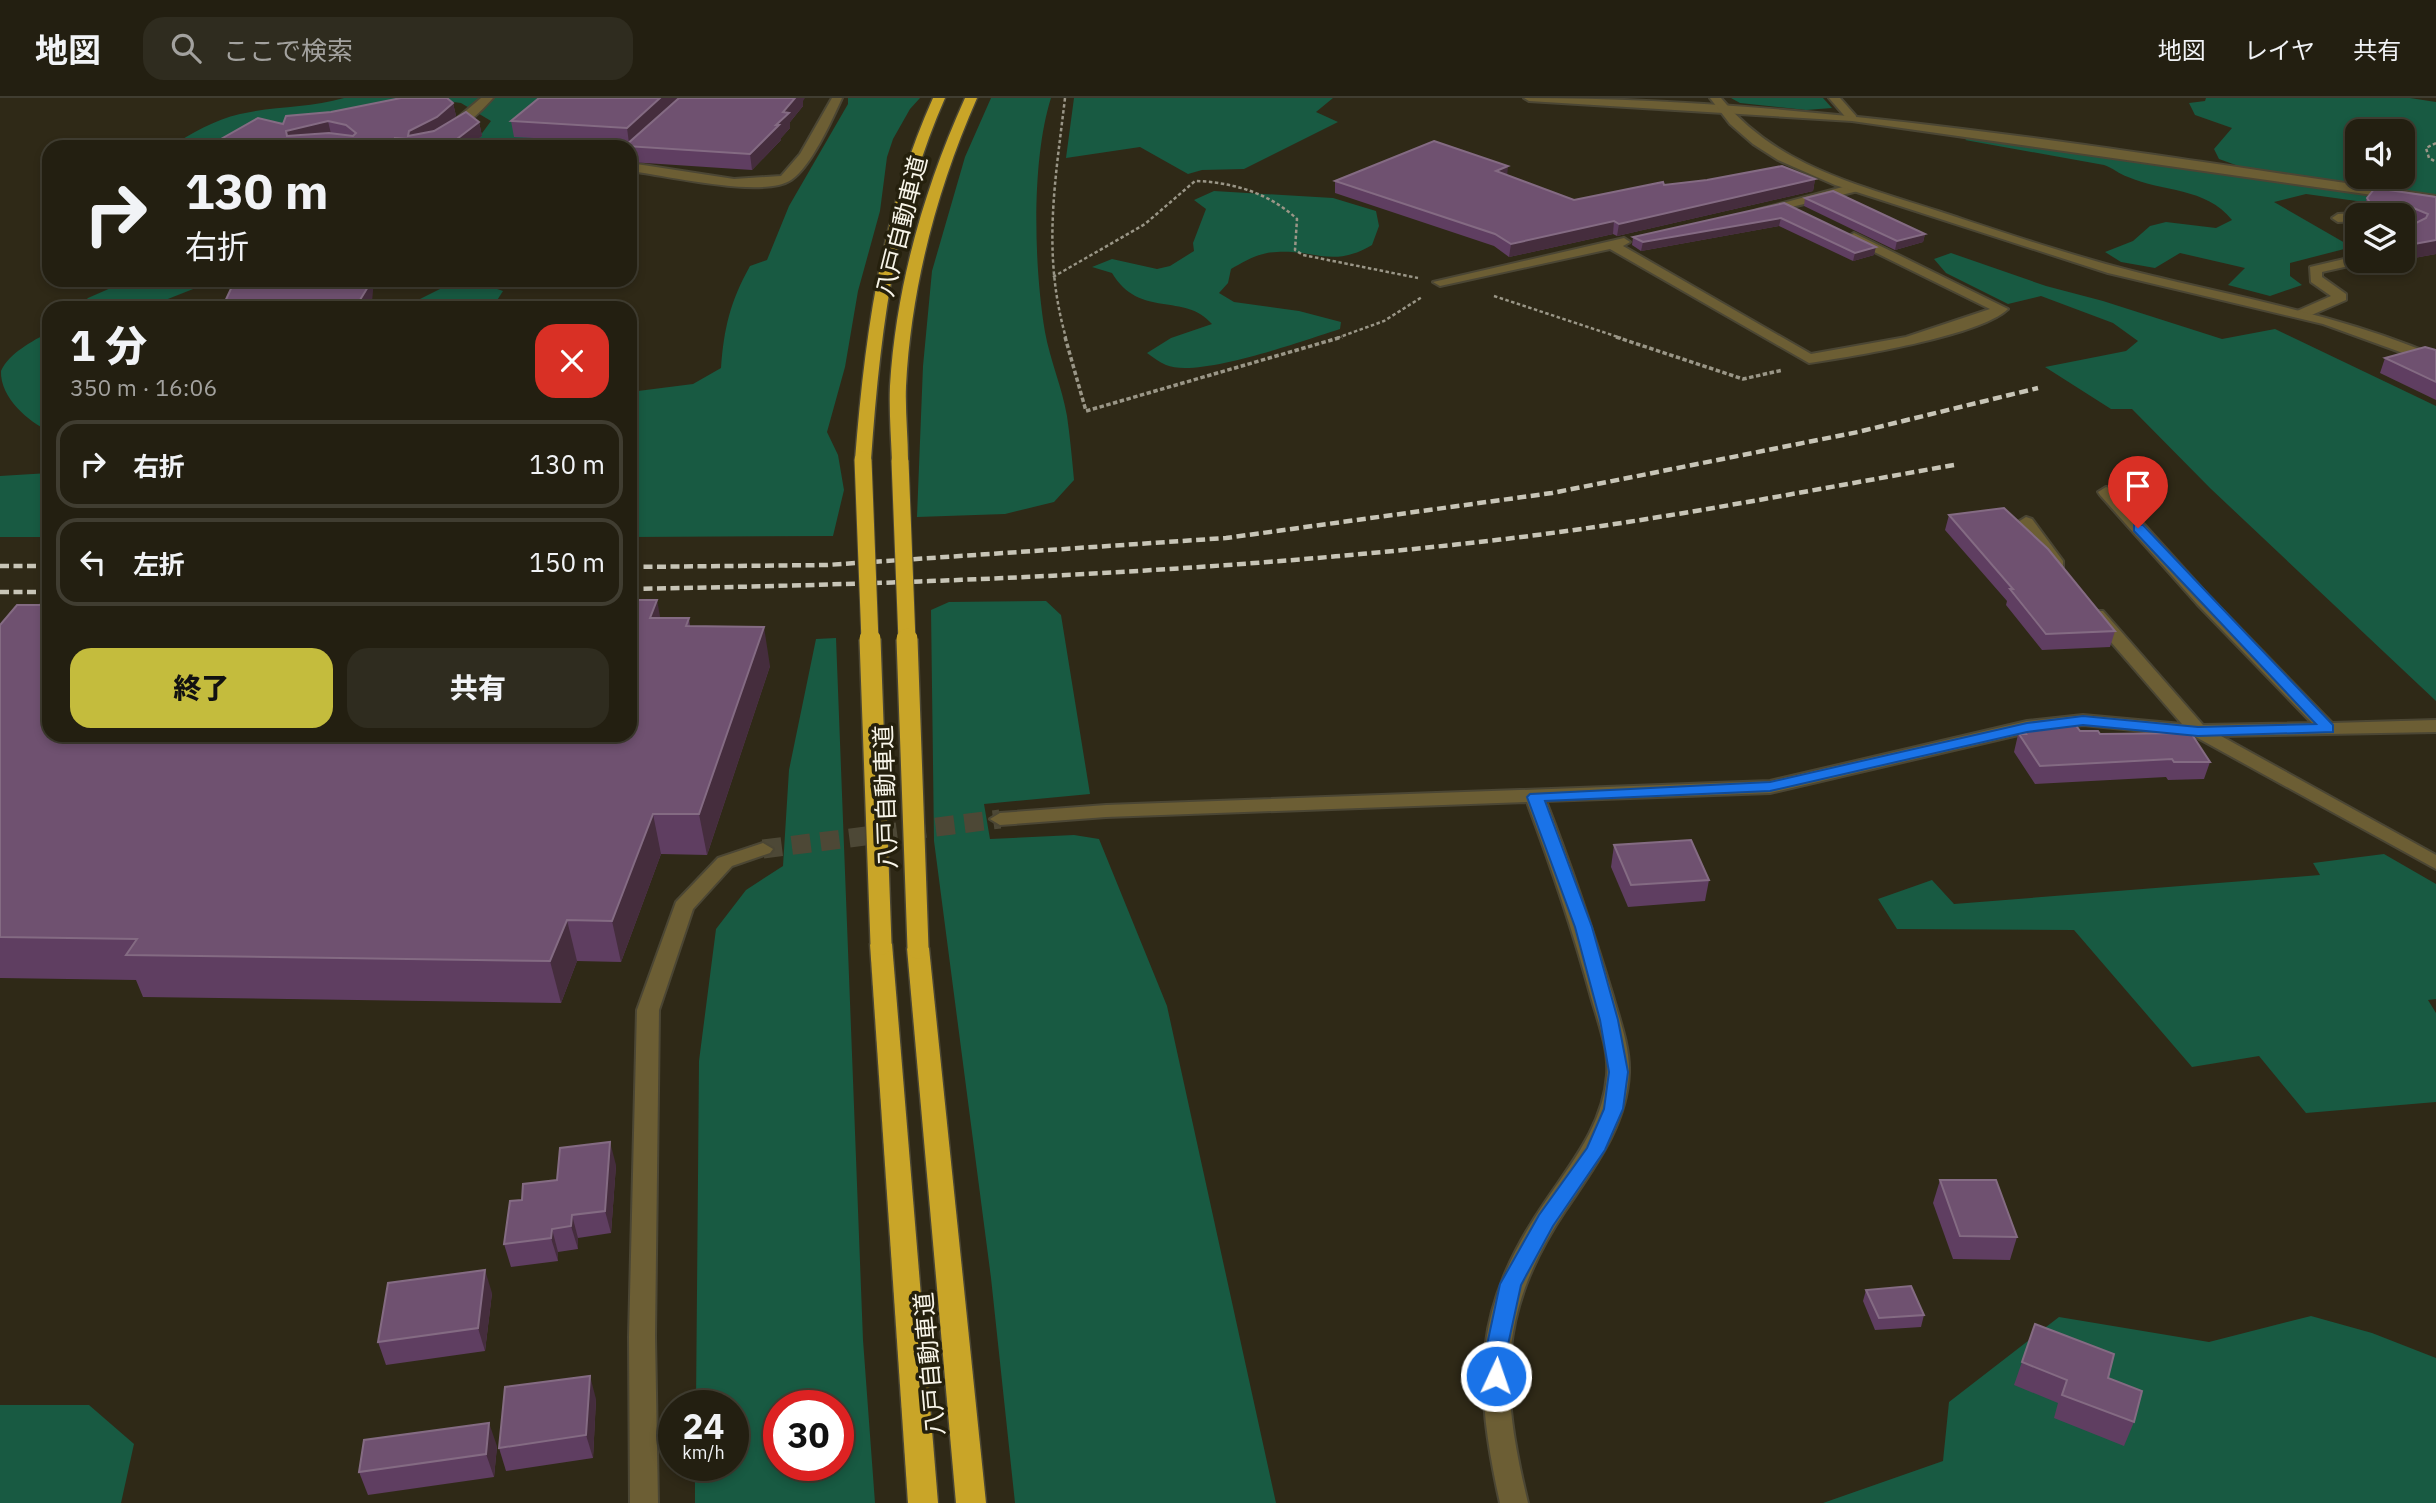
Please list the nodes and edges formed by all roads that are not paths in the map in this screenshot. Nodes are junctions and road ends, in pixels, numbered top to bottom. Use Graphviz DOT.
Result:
graph roads {
  1 [pos="488,98"];
  2 [pos="837,98"];
  3 [pos="939,98"];
  4 [pos="971,98"];
  5 [pos="1529,98"];
  6 [pos="1834,98"];
  7 [pos="1718,103"];
  8 [pos="1852,118"];
  9 [pos="433,140"];
  10 [pos="637,168"];
  11 [pos="1854,188"];
  12 [pos="2436,200"];
  13 [pos="1787,205"];
  14 [pos="1746,214"];
  15 [pos="1810,216"];
  16 [pos="2339,218"];
  17 [pos="2345,218"];
  18 [pos="1843,232"];
  19 [pos="1639,239"];
  20 [pos="1612,245"];
  21 [pos="2345,263"];
  22 [pos="1440,282"];
  23 [pos="2302,314"];
  24 [pos="2436,361"];
  25 [pos="2106,492"];
  26 [pos="2025,522"];
  27 [pos="2067,578"];
  28 [pos="2084,600"];
  29 [pos="2436,726"];
  30 [pos="2328,729"];
  31 [pos="2198,731"];
  32 [pos="1535,797"];
  33 [pos="1000,820"];
  34 [pos="763,849"];
  35 [pos="2436,863"];
  36 [pos="644,1503"];
  37 [pos="923,1503"];
  38 [pos="971,1503"];
  39 [pos="1514,1503"];
  1 -- 9 [label="street"];
  2 -- 10 [label="street"];
  3 -- 37 [label="highway, 八戸自動車道, bridge"];
  4 -- 38 [label="highway, 八戸自動車道, bridge"];
  5 -- 7 [label="street"];
  6 -- 8 [label="street"];
  7 -- 8 [label="street"];
  7 -- 11 [label="street"];
  8 -- 12 [label="street"];
  11 -- 13 [label="street"];
  11 -- 23 [label="street"];
  13 -- 14 [label="street"];
  13 -- 15 [label="street"];
  16 -- 17 [label="street"];
  18 -- 20 [label="street"];
  19 -- 20 [label="street"];
  20 -- 22 [label="street"];
  21 -- 23 [label="street"];
  23 -- 24 [label="street"];
  25 -- 30 [label="street"];
  26 -- 27 [label="street"];
  28 -- 31 [label="street"];
  29 -- 30 [label="street"];
  30 -- 31 [label="street"];
  31 -- 32 [label="street"];
  31 -- 35 [label="street"];
  32 -- 33 [label="street"];
  32 -- 39 [label="street"];
  34 -- 36 [label="street"];
}
